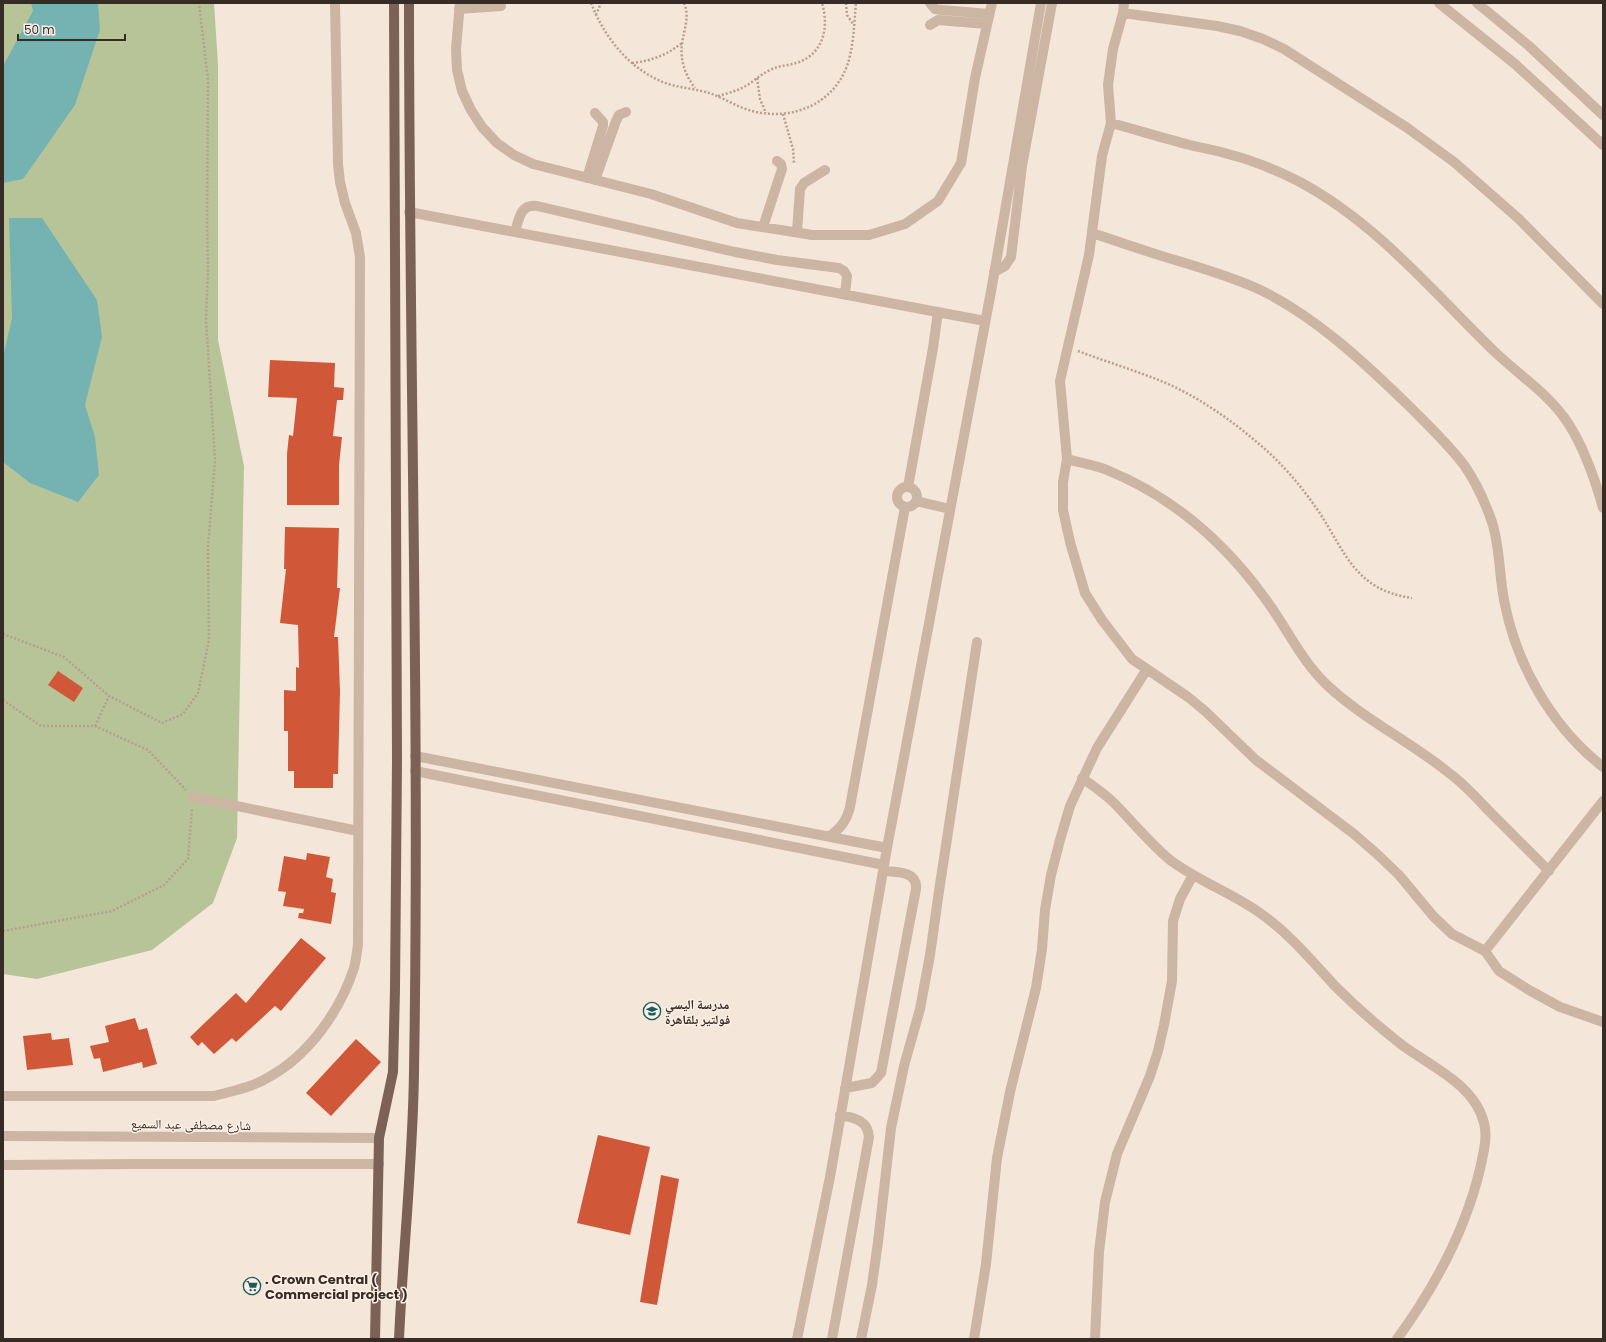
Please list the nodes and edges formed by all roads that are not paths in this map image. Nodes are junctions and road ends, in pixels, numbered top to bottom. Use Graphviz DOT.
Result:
graph roads {
  1 [pos="335,3"];
  2 [pos="394,3"];
  3 [pos="409,3"];
  4 [pos="930,3"];
  5 [pos="992,3"];
  6 [pos="1041,3"];
  7 [pos="1052,3"];
  8 [pos="1439,3"];
  9 [pos="1477,3"];
  10 [pos="459,6"];
  11 [pos="501,6"];
  12 [pos="1124,8"];
  13 [pos="989,14"];
  14 [pos="987,24"];
  15 [pos="930,25"];
  16 [pos="626,112"];
  17 [pos="595,113"];
  18 [pos="1603,115"];
  19 [pos="1110,123"];
  20 [pos="1603,145"];
  21 [pos="777,161"];
  22 [pos="825,170"];
  23 [pos="591,179"];
  24 [pos="409,212"];
  25 [pos="763,227"];
  26 [pos="515,232"];
  27 [pos="797,232"];
  28 [pos="1092,233"];
  29 [pos="994,272"];
  30 [pos="845,294"];
  31 [pos="1603,304"];
  32 [pos="938,312"];
  33 [pos="985,321"];
  34 [pos="1067,458"];
  35 [pos="908,487"];
  36 [pos="916,501"];
  37 [pos="905,507"];
  38 [pos="1603,508"];
  39 [pos="950,509"];
  40 [pos="977,642"];
  41 [pos="1147,669"];
  42 [pos="415,756"];
  43 [pos="1603,766"];
  44 [pos="415,771"];
  45 [pos="1082,778"];
  46 [pos="193,797"];
  47 [pos="1603,801"];
  48 [pos="358,831"];
  49 [pos="830,836"];
  50 [pos="887,848"];
  51 [pos="884,868"];
  52 [pos="1548,870"];
  53 [pos="1193,875"];
  54 [pos="1485,951"];
  55 [pos="1603,1022"];
  56 [pos="845,1088"];
  57 [pos="3,1096"];
  58 [pos="840,1114"];
  59 [pos="3,1136"];
  60 [pos="379,1138"];
  61 [pos="379,1164"];
  62 [pos="3,1165"];
  63 [pos="375,1339"];
  64 [pos="399,1339"];
  65 [pos="797,1339"];
  66 [pos="832,1339"];
  67 [pos="861,1339"];
  68 [pos="974,1339"];
  69 [pos="1095,1339"];
  70 [pos="1397,1339"];
  1 -- 48 [label="street"];
  2 -- 60 [label="main road"];
  3 -- 24 [label="main road"];
  4 -- 13 [label="street"];
  5 -- 13 [label="street"];
  6 -- 29 [label="street"];
  7 -- 29 [label="street"];
  8 -- 20 [label="street"];
  9 -- 18 [label="street"];
  10 -- 11 [label="street"];
  10 -- 23 [label="street"];
  12 -- 19 [label="street"];
  12 -- 31 [label="street"];
  13 -- 14 [label="street"];
  14 -- 15 [label="street"];
  14 -- 27 [label="street"];
  16 -- 23 [label="street"];
  17 -- 23 [label="street"];
  19 -- 28 [label="street"];
  19 -- 38 [label="street"];
  21 -- 25 [label="street"];
  22 -- 27 [label="street"];
  23 -- 25 [label="street"];
  24 -- 26 [label="street"];
  24 -- 42 [label="main road"];
  25 -- 27 [label="street"];
  26 -- 30 [label="street"];
  26 -- 30 [label="street"];
  28 -- 34 [label="street"];
  28 -- 43 [label="street"];
  29 -- 33 [label="street"];
  30 -- 32 [label="street"];
  32 -- 33 [label="street"];
  32 -- 35 [label="street"];
  33 -- 39 [label="street"];
  34 -- 41 [label="street"];
  34 -- 52 [label="street"];
  35 -- 36 [label="street"];
  35 -- 37 [label="street"];
  36 -- 37 [label="street"];
  36 -- 39 [label="street"];
  37 -- 49 [label="street"];
  39 -- 50 [label="street"];
  40 -- 67 [label="street"];
  41 -- 45 [label="street"];
  41 -- 54 [label="street"];
  42 -- 44 [label="main road"];
  42 -- 49 [label="street"];
  44 -- 51 [label="street"];
  44 -- 64 [label="main road"];
  45 -- 53 [label="street"];
  45 -- 68 [label="street"];
  46 -- 48 [label="street"];
  47 -- 52 [label="street"];
  48 -- 57 [label="street"];
  49 -- 50 [label="street"];
  50 -- 51 [label="street"];
  51 -- 56 [label="street"];
  51 -- 56 [label="street"];
  52 -- 54 [label="street"];
  53 -- 69 [label="street"];
  53 -- 70 [label="street"];
  54 -- 55 [label="street"];
  56 -- 58 [label="street"];
  58 -- 65 [label="street"];
  58 -- 66 [label="street"];
  59 -- 60 [label="street, شارع مصطفى عبد السميع"];
  60 -- 61 [label="main road"];
  61 -- 62 [label="street"];
  61 -- 63 [label="main road"];
}
